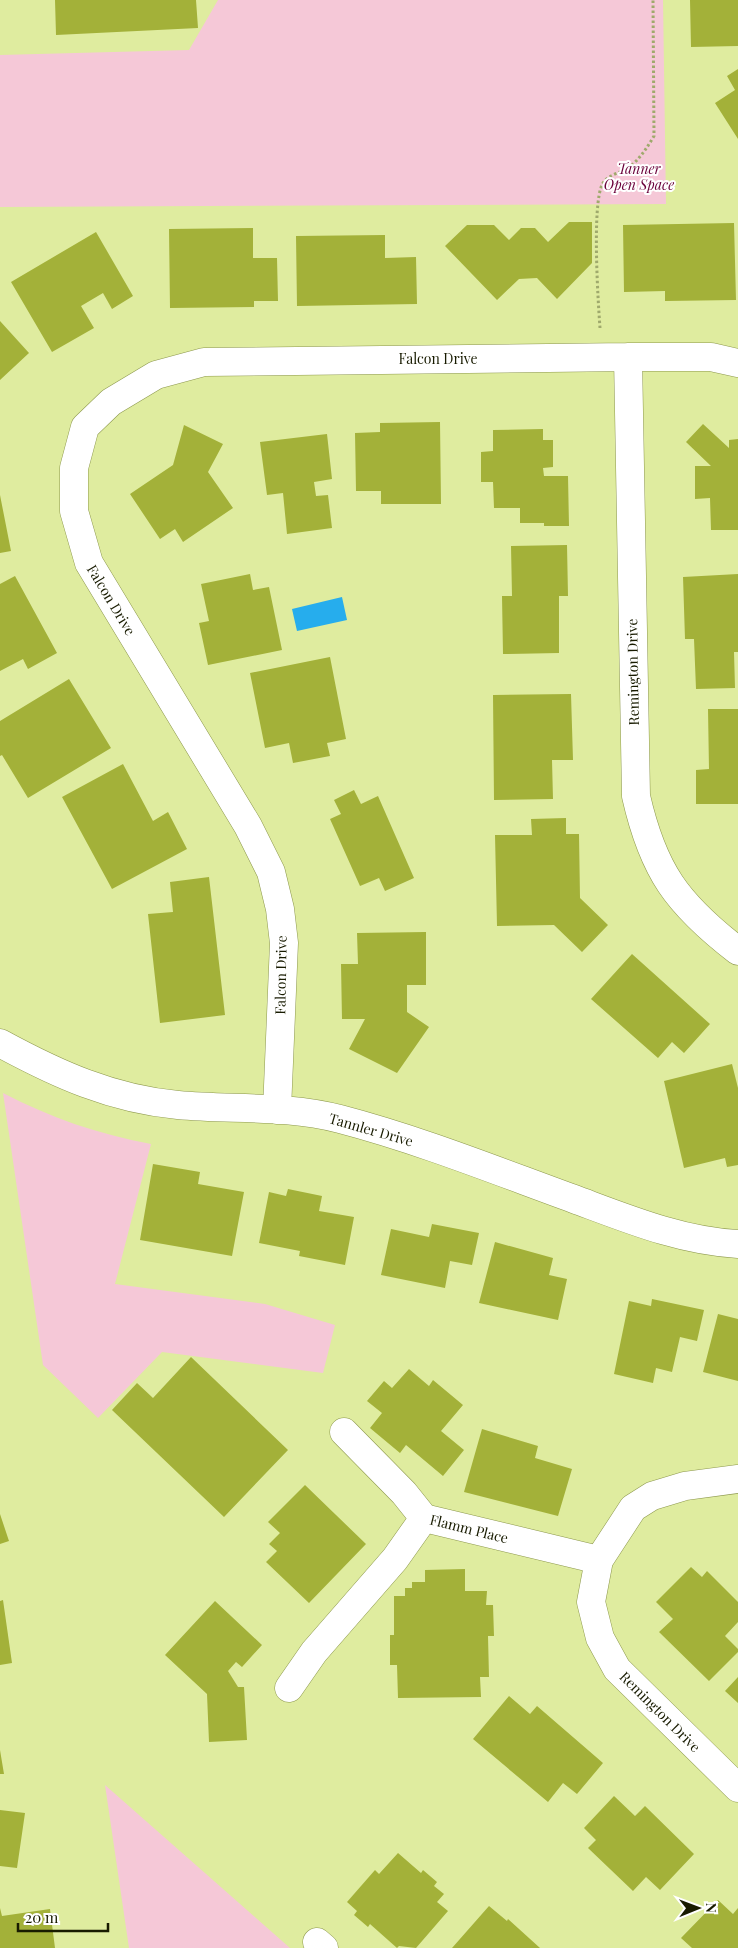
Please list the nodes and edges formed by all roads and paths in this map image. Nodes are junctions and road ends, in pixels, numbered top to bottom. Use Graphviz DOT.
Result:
graph roads {
  1 [pos="653,0"];
  2 [pos="600,333"];
  3 [pos="628,356"];
  4 [pos="738,363"];
  5 [pos="738,951"];
  6 [pos="0,1043"];
  7 [pos="277,1110"];
  8 [pos="738,1244"];
  9 [pos="344,1432"];
  10 [pos="738,1480"];
  11 [pos="424,1518"];
  12 [pos="599,1560"];
  13 [pos="289,1688"];
  14 [pos="738,1788"];
  1 -- 2 [label="path"];
  3 -- 4 [label="street, Falcon Drive"];
  3 -- 5 [label="street, Remington Drive"];
  3 -- 7 [label="street, Falcon Drive"];
  6 -- 7 [label="street, Tannler Drive"];
  7 -- 8 [label="street, Tannler Drive"];
  9 -- 11 [label="street, Flamm Place"];
  10 -- 12 [label="street, Remington Drive"];
  11 -- 12 [label="street, Flamm Place"];
  11 -- 13 [label="street"];
  12 -- 14 [label="street, Remington Drive"];
}
